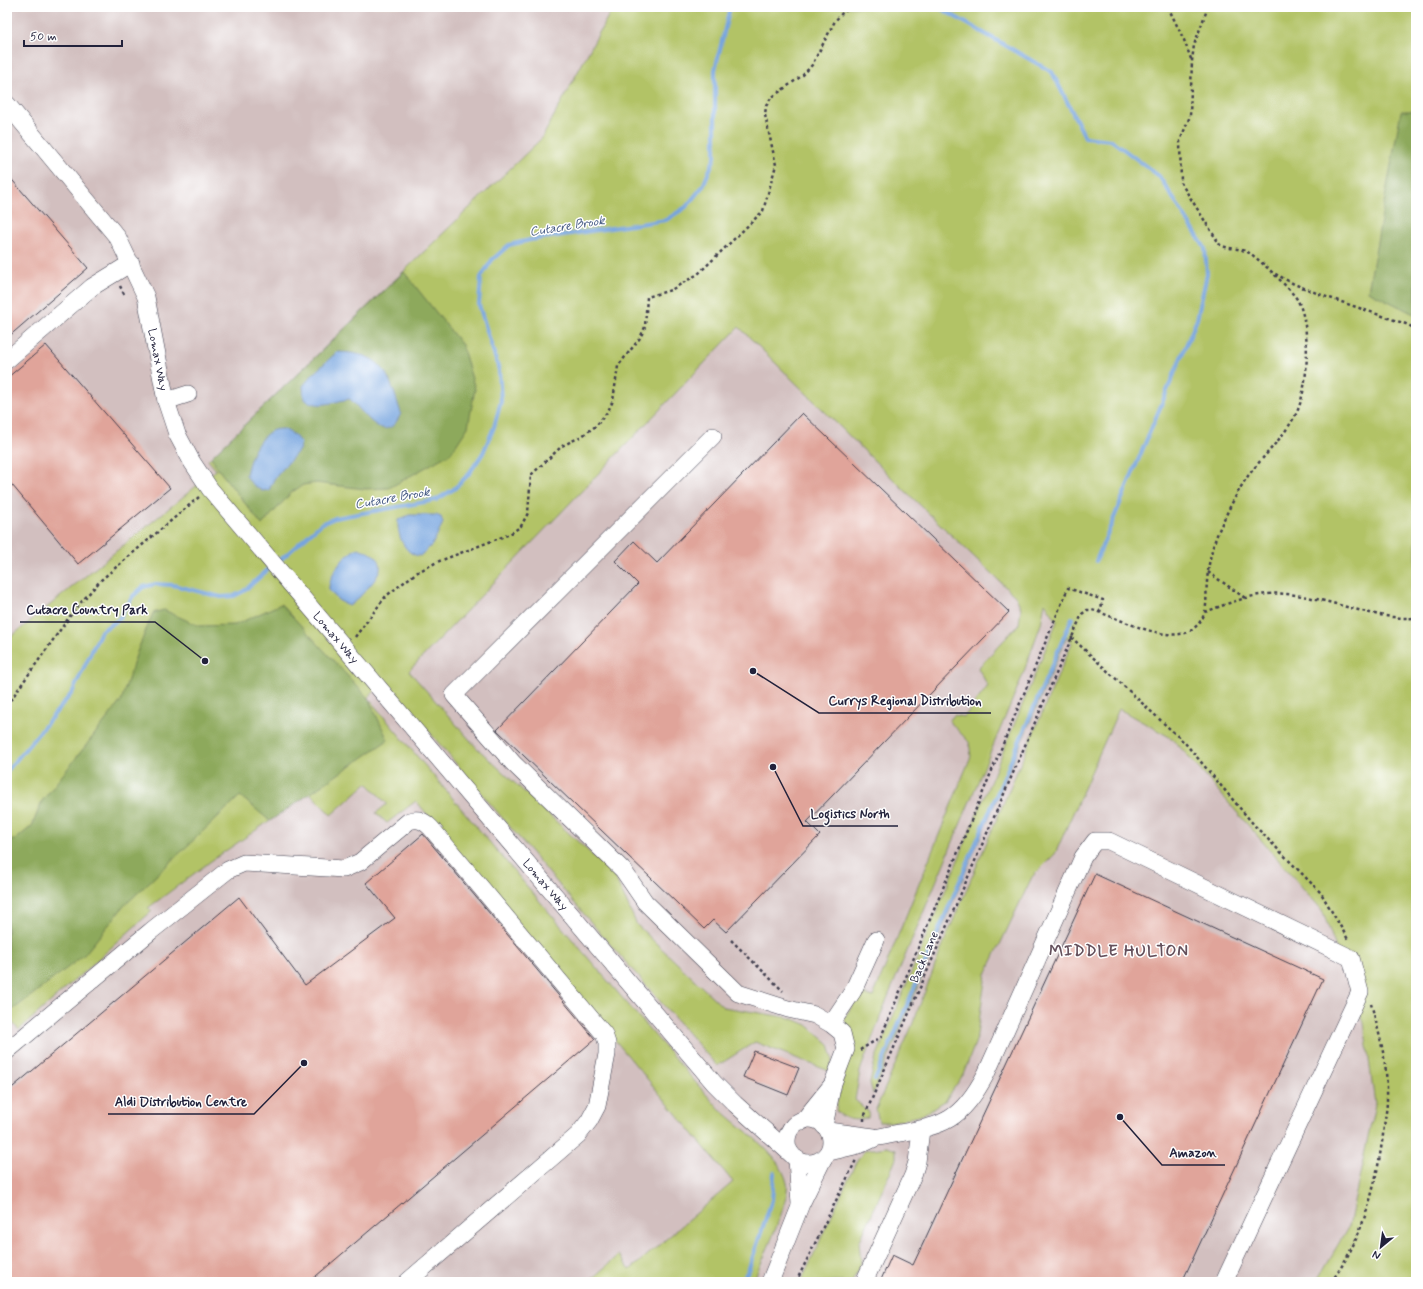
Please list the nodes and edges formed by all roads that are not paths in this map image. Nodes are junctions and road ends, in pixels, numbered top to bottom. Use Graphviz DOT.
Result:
graph roads {
  1 [pos="7,104"];
  2 [pos="131,263"];
  3 [pos="7,360"];
  4 [pos="188,394"];
  5 [pos="166,401"];
  6 [pos="714,436"];
  7 [pos="876,940"];
  8 [pos="831,1024"];
  9 [pos="7,1051"];
  10 [pos="834,1084"];
  11 [pos="755,1120"];
  12 [pos="800,1122"];
  13 [pos="826,1128"];
  14 [pos="921,1130"];
  15 [pos="868,1139"];
  16 [pos="826,1154"];
  17 [pos="794,1156"];
  18 [pos="800,1204"];
  19 [pos="407,1282"];
  20 [pos="770,1282"];
  21 [pos="864,1282"];
  22 [pos="1224,1282"];
  1 -- 2 [label="street, Lomax Way"];
  2 -- 3 [label="street"];
  2 -- 5 [label="street, Lomax Way"];
  4 -- 5 [label="street"];
  5 -- 11 [label="street, Lomax Way"];
  6 -- 8 [label="street"];
  7 -- 8 [label="street"];
  8 -- 10 [label="street"];
  9 -- 19 [label="street"];
  10 -- 12 [label="street"];
  10 -- 13 [label="street"];
  11 -- 12 [label="street, Lomax Way"];
  11 -- 17 [label="street, Lomax Way"];
  12 -- 13 [label="street"];
  12 -- 17 [label="street"];
  13 -- 15 [label="street"];
  13 -- 16 [label="street"];
  14 -- 15 [label="street"];
  14 -- 21 [label="street"];
  14 -- 22 [label="street"];
  15 -- 16 [label="street"];
  16 -- 17 [label="street"];
  16 -- 18 [label="street"];
  17 -- 18 [label="street"];
  18 -- 20 [label="street"];
}
